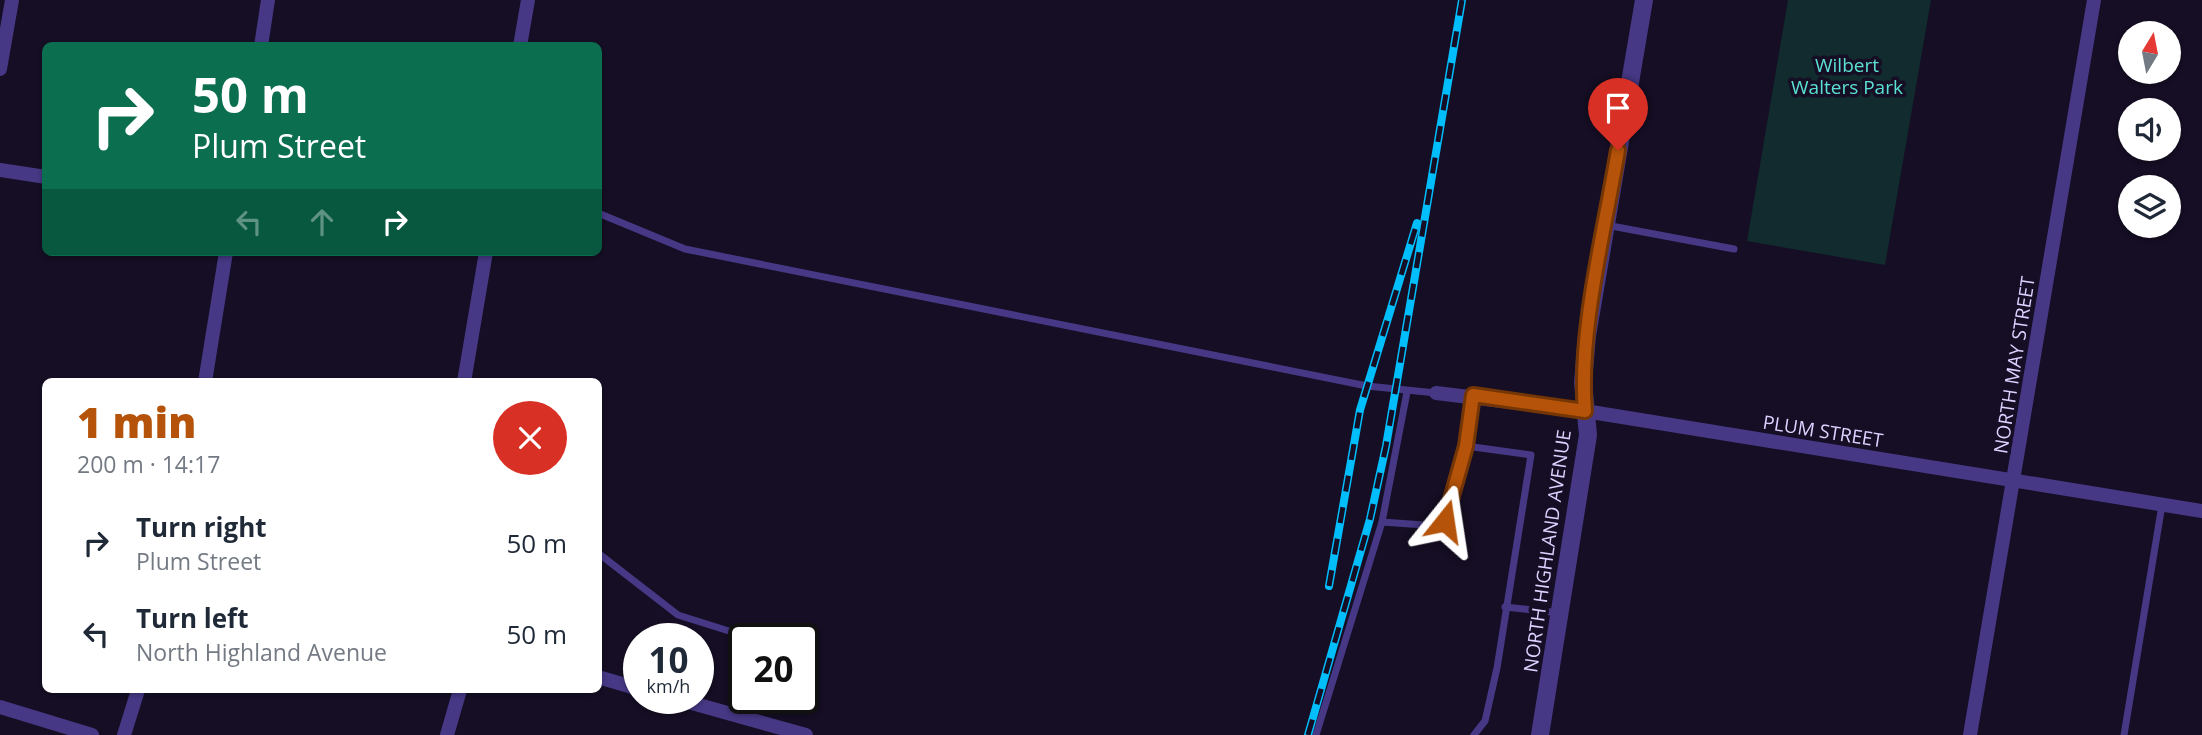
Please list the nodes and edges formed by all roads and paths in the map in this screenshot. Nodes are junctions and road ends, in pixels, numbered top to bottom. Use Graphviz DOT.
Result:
graph roads {
  1 [pos="12,0"];
  2 [pos="268,0"];
  3 [pos="528,0"];
  4 [pos="1644,0"];
  5 [pos="2095,0"];
  6 [pos="262,42"];
  7 [pos="521,42"];
  8 [pos="0,69"];
  9 [pos="0,170"];
  10 [pos="42,176"];
  11 [pos="602,214"];
  12 [pos="1605,225"];
  13 [pos="1734,249"];
  14 [pos="225,256"];
  15 [pos="485,256"];
  16 [pos="206,378"];
  17 [pos="465,378"];
  18 [pos="1407,391"];
  19 [pos="1436,393"];
  20 [pos="1473,395"];
  21 [pos="1585,411"];
  22 [pos="1466,446"];
  23 [pos="2015,481"];
  24 [pos="2162,505"];
  25 [pos="2202,511"];
  26 [pos="1382,522"];
  27 [pos="602,556"];
  28 [pos="1505,607"];
  29 [pos="1560,613"];
  30 [pos="728,631"];
  31 [pos="602,678"];
  32 [pos="623,684"];
  33 [pos="137,693"];
  34 [pos="459,693"];
  35 [pos="0,707"];
  36 [pos="714,709"];
  37 [pos="1478,734"];
  38 [pos="92,735"];
  39 [pos="124,735"];
  40 [pos="447,735"];
  41 [pos="806,735"];
  42 [pos="1315,735"];
  43 [pos="1540,735"];
  44 [pos="1970,735"];
  45 [pos="2124,735"];
  1 -- 8 [label="street"];
  2 -- 6 [label="street"];
  3 -- 7 [label="street"];
  4 -- 12 [label="street, NORTH HIGHLAND AVENUE"];
  5 -- 23 [label="street, NORTH MAY STREET"];
  9 -- 10 [label="street"];
  11 -- 18 [label="lane"];
  12 -- 13 [label="lane"];
  12 -- 21 [label="street, NORTH HIGHLAND AVENUE"];
  14 -- 16 [label="street"];
  15 -- 17 [label="street"];
  18 -- 19 [label="lane"];
  18 -- 26 [label="lane"];
  19 -- 20 [label="street, PLUM STREET"];
  20 -- 21 [label="street, PLUM STREET"];
  20 -- 22 [label="lane"];
  21 -- 23 [label="street, PLUM STREET"];
  21 -- 29 [label="street, NORTH HIGHLAND AVENUE"];
  22 -- 26 [label="lane"];
  22 -- 28 [label="lane"];
  23 -- 24 [label="street, PLUM STREET"];
  23 -- 44 [label="street, NORTH MAY STREET"];
  24 -- 25 [label="street, PLUM STREET"];
  24 -- 45 [label="lane"];
  26 -- 42 [label="lane"];
  27 -- 30 [label="lane"];
  28 -- 29 [label="lane"];
  28 -- 37 [label="lane"];
  29 -- 43 [label="street, NORTH HIGHLAND AVENUE"];
  31 -- 32 [label="street"];
  33 -- 39 [label="street"];
  34 -- 40 [label="street"];
  35 -- 38 [label="street"];
  36 -- 41 [label="street"];
}
